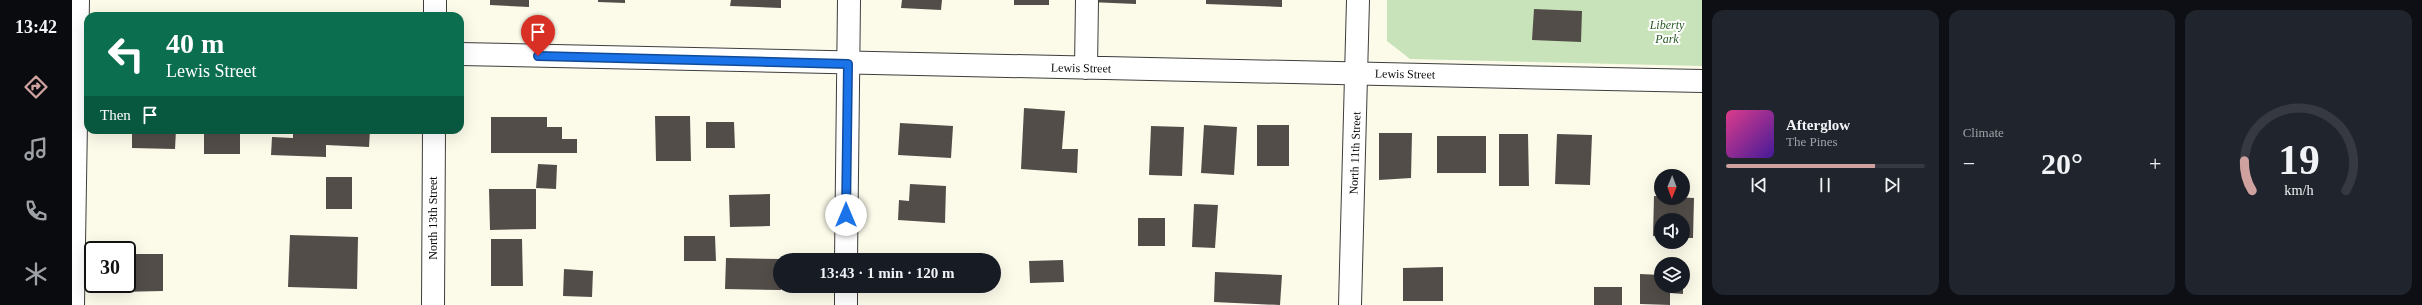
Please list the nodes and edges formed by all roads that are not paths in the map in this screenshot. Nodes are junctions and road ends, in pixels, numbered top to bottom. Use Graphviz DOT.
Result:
graph roads {
  1 [pos="78,0"];
  2 [pos="435,0"];
  3 [pos="849,0"];
  4 [pos="1087,0"];
  5 [pos="1358,0"];
  6 [pos="435,12"];
  7 [pos="83,46"];
  8 [pos="464,54"];
  9 [pos="848,64"];
  10 [pos="1086,68"];
  11 [pos="1357,73"];
  12 [pos="1702,81"];
  13 [pos="434,134"];
  14 [pos="73,198"];
  15 [pos="846,253"];
  16 [pos="846,293"];
  17 [pos="73,305"];
  18 [pos="433,305"];
  19 [pos="846,305"];
  20 [pos="1350,305"];
  1 -- 7 [label="street"];
  2 -- 6 [label="street"];
  3 -- 9 [label="street"];
  4 -- 10 [label="street"];
  5 -- 11 [label="street, North 11th Street"];
  7 -- 14 [label="street"];
  8 -- 9 [label="street, Lewis Street"];
  9 -- 10 [label="street, Lewis Street"];
  9 -- 15 [label="street"];
  10 -- 11 [label="street, Lewis Street"];
  11 -- 12 [label="street, Lewis Street"];
  11 -- 20 [label="street, North 11th Street"];
  13 -- 18 [label="street, North 13th Street"];
  14 -- 17 [label="street"];
  16 -- 19 [label="street"];
}
